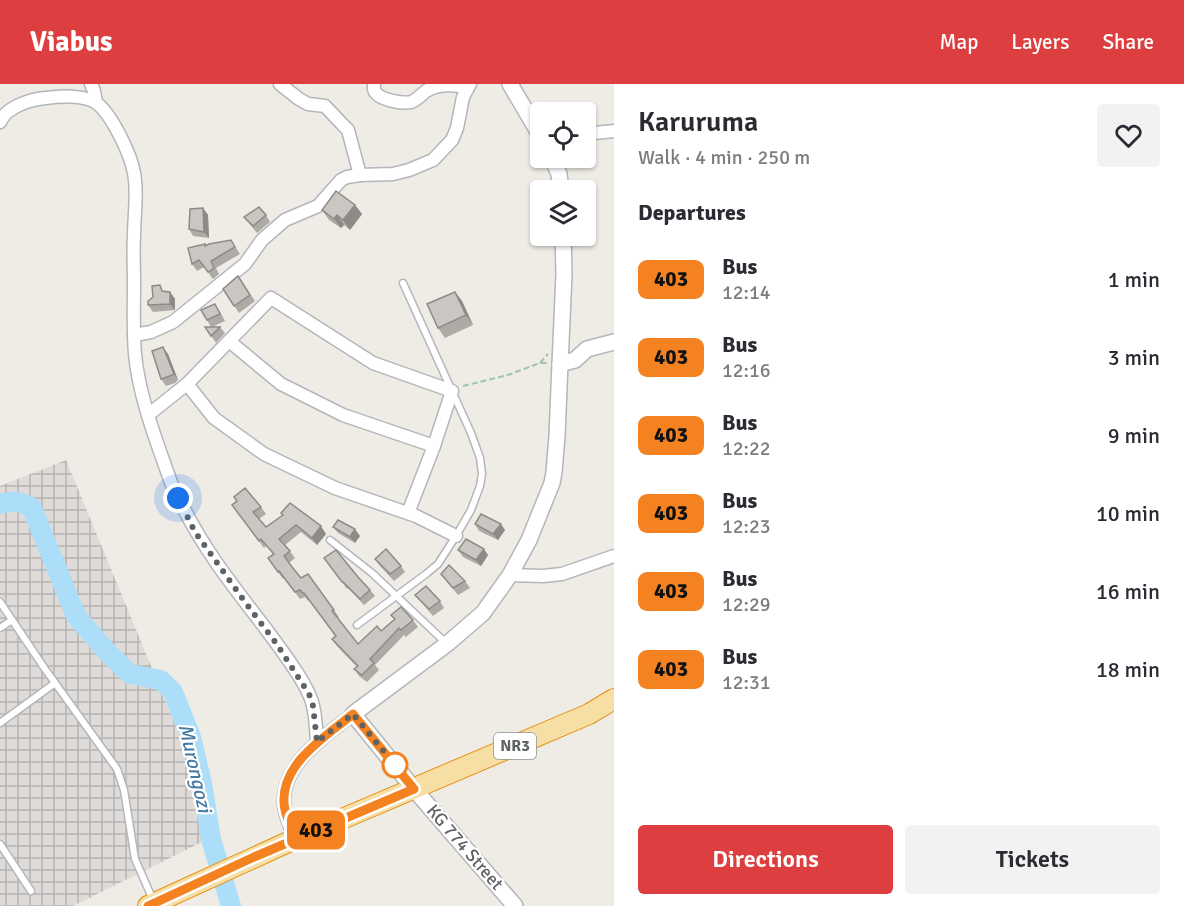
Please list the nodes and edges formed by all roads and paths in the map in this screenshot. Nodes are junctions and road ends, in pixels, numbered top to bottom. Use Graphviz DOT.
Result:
graph roads {
  1 [pos="90,84"];
  2 [pos="280,84"];
  3 [pos="374,84"];
  4 [pos="510,84"];
  5 [pos="468,86"];
  6 [pos="96,102"];
  7 [pos="530,118"];
  8 [pos="0,122"];
  9 [pos="614,130"];
  10 [pos="596,133"];
  11 [pos="360,175"];
  12 [pos="563,246"];
  13 [pos="403,283"];
  14 [pos="134,335"];
  15 [pos="229,341"];
  16 [pos="614,342"];
  17 [pos="560,364"];
  18 [pos="187,384"];
  19 [pos="452,391"];
  20 [pos="148,415"];
  21 [pos="434,446"];
  22 [pos="408,513"];
  23 [pos="456,536"];
  24 [pos="330,540"];
  25 [pos="614,556"];
  26 [pos="510,575"];
  27 [pos="396,596"];
  28 [pos="0,602"];
  29 [pos="12,620"];
  30 [pos="357,625"];
  31 [pos="0,628"];
  32 [pos="447,644"];
  33 [pos="55,683"];
  34 [pos="614,699"];
  35 [pos="353,714"];
  36 [pos="0,723"];
  37 [pos="317,742"];
  38 [pos="414,789"];
  39 [pos="295,839"];
  40 [pos="0,844"];
  41 [pos="31,891"];
  42 [pos="151,904"];
  43 [pos="515,906"];
  1 -- 6 [label="street"];
  2 -- 11 [label="street"];
  3 -- 5 [label="street"];
  4 -- 7 [label="street"];
  5 -- 11 [label="street"];
  6 -- 8 [label="street"];
  6 -- 14 [label="street"];
  9 -- 10 [label="street"];
  11 -- 14 [label="street"];
  12 -- 17 [label="street"];
  13 -- 19 [label="lane"];
  14 -- 20 [label="street"];
  15 -- 18 [label="street"];
  15 -- 19 [label="street"];
  15 -- 21 [label="street"];
  16 -- 17 [label="street"];
  17 -- 19 [label="path"];
  17 -- 26 [label="street"];
  18 -- 20 [label="street"];
  18 -- 22 [label="street"];
  19 -- 21 [label="street"];
  19 -- 23 [label="lane"];
  20 -- 37 [label="street"];
  21 -- 22 [label="street"];
  22 -- 23 [label="street"];
  23 -- 27 [label="lane"];
  24 -- 27 [label="lane"];
  25 -- 26 [label="street"];
  26 -- 32 [label="street"];
  27 -- 30 [label="lane"];
  27 -- 32 [label="lane"];
  28 -- 29 [label="lane"];
  29 -- 31 [label="lane"];
  29 -- 33 [label="lane"];
  32 -- 35 [label="street"];
  33 -- 36 [label="lane"];
  33 -- 42 [label="lane"];
  34 -- 38 [label="highway, NR3"];
  35 -- 37 [label="street"];
  35 -- 38 [label="street, KG 774 Street"];
  37 -- 39 [label="street"];
  38 -- 39 [label="highway, NR3"];
  38 -- 43 [label="street, KG 774 Street"];
  39 -- 42 [label="highway, NR3"];
  40 -- 41 [label="lane"];
}
